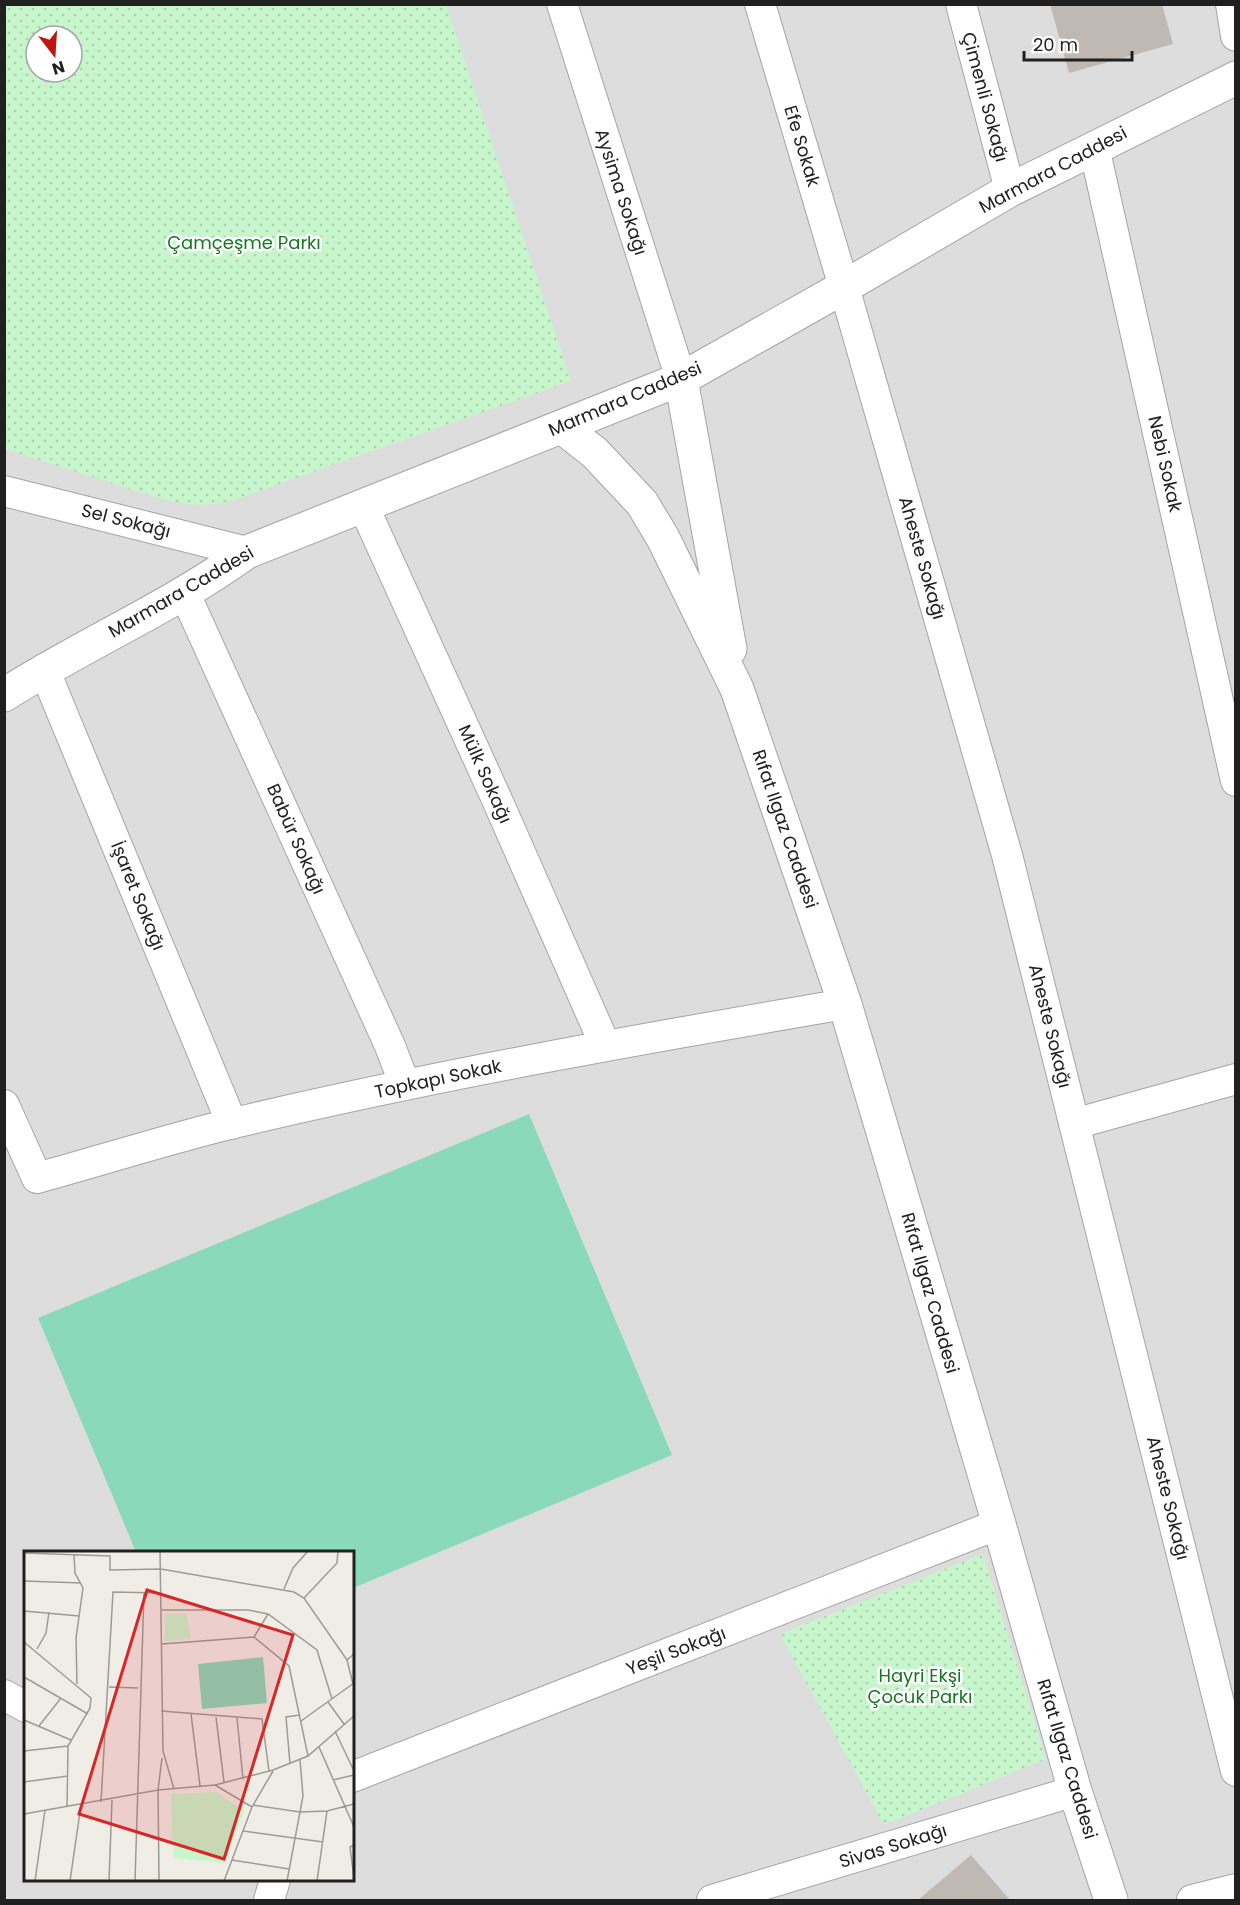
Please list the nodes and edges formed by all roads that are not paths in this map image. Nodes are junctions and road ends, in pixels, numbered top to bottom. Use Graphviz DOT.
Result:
graph roads {
  1 [pos="562,4"];
  2 [pos="760,4"];
  3 [pos="961,4"];
  4 [pos="1230,4"];
  5 [pos="1236,36"];
  6 [pos="1236,78"];
  7 [pos="1094,147"];
  8 [pos="1010,190"];
  9 [pos="844,287"];
  10 [pos="681,379"];
  11 [pos="562,427"];
  12 [pos="4,491"];
  13 [pos="363,505"];
  14 [pos="247,552"];
  15 [pos="185,594"];
  16 [pos="45,669"];
  17 [pos="737,689"];
  18 [pos="4,695"];
  19 [pos="1236,781"];
  20 [pos="845,1004"];
  21 [pos="605,1045"];
  22 [pos="1236,1079"];
  23 [pos="405,1085"];
  24 [pos="4,1105"];
  25 [pos="232,1124"];
  26 [pos="1074,1124"];
  27 [pos="999,1524"];
  28 [pos="4,1695"];
  29 [pos="24,1706"];
  30 [pos="1236,1771"];
  31 [pos="354,1776"];
  32 [pos="1074,1791"];
  33 [pos="275,1881"];
  34 [pos="1236,1889"];
  35 [pos="269,1900"];
  36 [pos="712,1900"];
  37 [pos="1111,1900"];
  38 [pos="1192,1900"];
  1 -- 10 [label="street, Aysima Sokağı"];
  2 -- 9 [label="street, Efe Sokak"];
  3 -- 8 [label="street, Çimenli Sokağı"];
  4 -- 5 [label="street"];
  6 -- 7 [label="street, Marmara Caddesi"];
  7 -- 8 [label="street, Marmara Caddesi"];
  7 -- 19 [label="street, Nebi Sokak"];
  8 -- 9 [label="street, Marmara Caddesi"];
  9 -- 10 [label="street, Marmara Caddesi"];
  9 -- 26 [label="street, Aheste Sokağı"];
  10 -- 11 [label="street, Marmara Caddesi"];
  10 -- 17 [label="street, Rıfat Ilgaz Caddesi"];
  11 -- 13 [label="street, Marmara Caddesi"];
  11 -- 17 [label="street, Rıfat Ilgaz Caddesi"];
  12 -- 14 [label="street, Sel Sokağı"];
  13 -- 14 [label="street, Marmara Caddesi"];
  13 -- 21 [label="street, Mülk Sokağı"];
  14 -- 15 [label="street, Marmara Caddesi"];
  15 -- 16 [label="street, Marmara Caddesi"];
  15 -- 23 [label="street, Babür Sokağı"];
  16 -- 18 [label="street, Marmara Caddesi"];
  16 -- 25 [label="street, İşaret Sokağı"];
  17 -- 20 [label="street, Rıfat Ilgaz Caddesi"];
  20 -- 21 [label="street, Topkapı Sokak"];
  20 -- 27 [label="street, Rıfat Ilgaz Caddesi"];
  21 -- 23 [label="street, Topkapı Sokak"];
  22 -- 26 [label="street"];
  23 -- 25 [label="street, Topkapı Sokak"];
  24 -- 25 [label="street, Topkapı Sokak"];
  26 -- 30 [label="street, Aheste Sokağı"];
  27 -- 31 [label="street, Yeşil Sokağı"];
  27 -- 32 [label="street, Rıfat Ilgaz Caddesi"];
  28 -- 29 [label="street"];
  32 -- 36 [label="street, Sivas Sokağı"];
  32 -- 37 [label="street, Rıfat Ilgaz Caddesi"];
  33 -- 35 [label="street"];
  34 -- 38 [label="street"];
}
